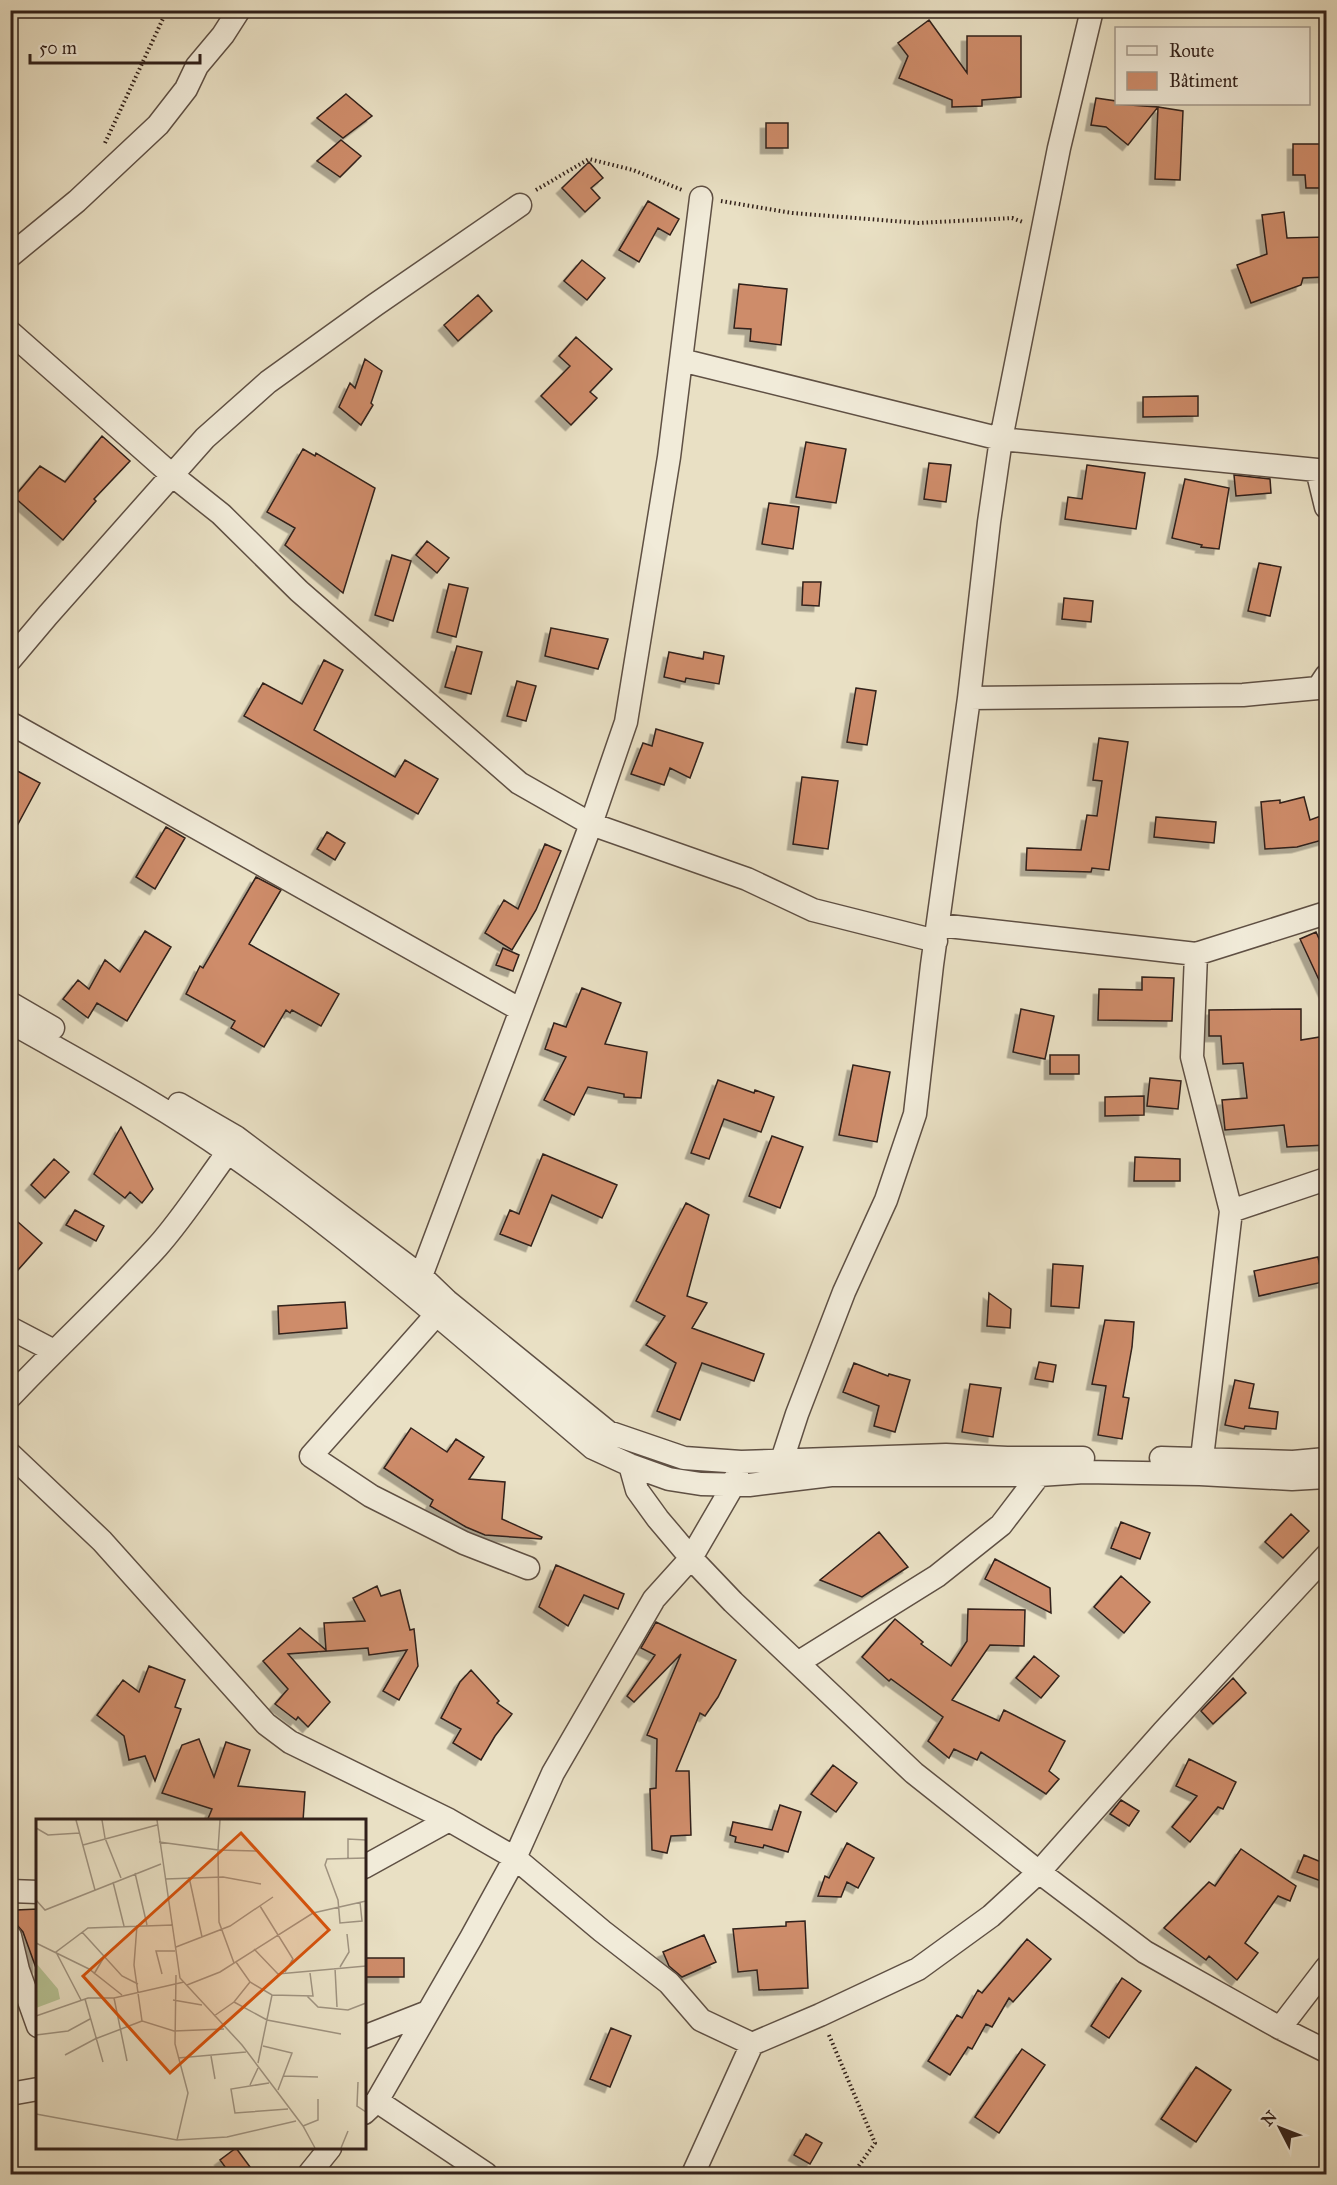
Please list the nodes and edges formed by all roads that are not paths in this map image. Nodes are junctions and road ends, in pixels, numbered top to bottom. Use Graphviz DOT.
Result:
graph roads {
  1 [pos="239,10"];
  2 [pos="1092,10"];
  3 [pos="701,198"];
  4 [pos="520,205"];
  5 [pos="10,256"];
  6 [pos="10,332"];
  7 [pos="681,360"];
  8 [pos="1001,440"];
  9 [pos="172,475"];
  10 [pos="1326,507"];
  11 [pos="10,660"];
  12 [pos="1326,676"];
  13 [pos="969,698"];
  14 [pos="10,723"];
  15 [pos="591,824"];
  16 [pos="1326,913"];
  17 [pos="937,933"];
  18 [pos="1196,954"];
  19 [pos="10,1003"];
  20 [pos="521,1010"];
  21 [pos="10,1022"];
  22 [pos="228,1152"];
  23 [pos="1326,1179"];
  24 [pos="1231,1211"];
  25 [pos="421,1276"];
  26 [pos="436,1315"];
  27 [pos="10,1328"];
  28 [pos="54,1351"];
  29 [pos="10,1397"];
  30 [pos="10,1454"];
  31 [pos="1202,1458"];
  32 [pos="1326,1459"];
  33 [pos="782,1460"];
  34 [pos="741,1462"];
  35 [pos="630,1465"];
  36 [pos="1039,1474"];
  37 [pos="1326,1477"];
  38 [pos="734,1484"];
  39 [pos="1326,1556"];
  40 [pos="691,1558"];
  41 [pos="528,1568"];
  42 [pos="799,1662"];
  43 [pos="449,1821"];
  44 [pos="515,1858"];
  45 [pos="366,1866"];
  46 [pos="1039,1872"];
  47 [pos="10,1891"];
  48 [pos="36,1892"];
  49 [pos="10,1936"];
  50 [pos="1326,1968"];
  51 [pos="428,2012"];
  52 [pos="36,2020"];
  53 [pos="1280,2028"];
  54 [pos="366,2036"];
  55 [pos="752,2044"];
  56 [pos="1326,2051"];
  57 [pos="36,2089"];
  58 [pos="10,2094"];
  59 [pos="371,2107"];
  60 [pos="329,2149"];
  61 [pos="309,2175"];
  62 [pos="486,2175"];
  63 [pos="693,2175"];
  1 -- 5 [label="street"];
  2 -- 8 [label="street"];
  3 -- 7 [label="street"];
  4 -- 9 [label="street"];
  6 -- 9 [label="street"];
  7 -- 8 [label="street"];
  7 -- 15 [label="street"];
  8 -- 10 [label="street"];
  8 -- 13 [label="street"];
  9 -- 11 [label="street"];
  9 -- 15 [label="street"];
  12 -- 13 [label="street"];
  13 -- 17 [label="street"];
  14 -- 20 [label="street"];
  15 -- 17 [label="street"];
  15 -- 20 [label="street"];
  16 -- 18 [label="street"];
  17 -- 18 [label="street"];
  17 -- 33 [label="street"];
  18 -- 24 [label="street"];
  19 -- 25 [label="street"];
  20 -- 25 [label="street"];
  21 -- 22 [label="street"];
  22 -- 26 [label="street"];
  22 -- 28 [label="street"];
  23 -- 24 [label="street"];
  24 -- 31 [label="street"];
  25 -- 34 [label="street"];
  26 -- 35 [label="street"];
  26 -- 41 [label="street"];
  27 -- 28 [label="street"];
  28 -- 29 [label="street"];
  30 -- 43 [label="street"];
  31 -- 32 [label="street"];
  31 -- 33 [label="street"];
  33 -- 34 [label="street"];
  34 -- 38 [label="street"];
  35 -- 38 [label="street"];
  35 -- 40 [label="street"];
  36 -- 37 [label="street"];
  36 -- 38 [label="street"];
  36 -- 42 [label="street"];
  38 -- 40 [label="street"];
  39 -- 46 [label="street"];
  40 -- 42 [label="street"];
  40 -- 44 [label="street"];
  42 -- 46 [label="street"];
  43 -- 44 [label="street"];
  43 -- 45 [label="street"];
  44 -- 51 [label="street"];
  44 -- 55 [label="street"];
  46 -- 53 [label="street"];
  46 -- 55 [label="street"];
  47 -- 48 [label="street"];
  49 -- 52 [label="street"];
  50 -- 53 [label="street"];
  51 -- 54 [label="street"];
  51 -- 59 [label="street"];
  53 -- 56 [label="street"];
  55 -- 63 [label="street"];
  57 -- 58 [label="street"];
  59 -- 62 [label="street"];
  60 -- 61 [label="street"];
}
